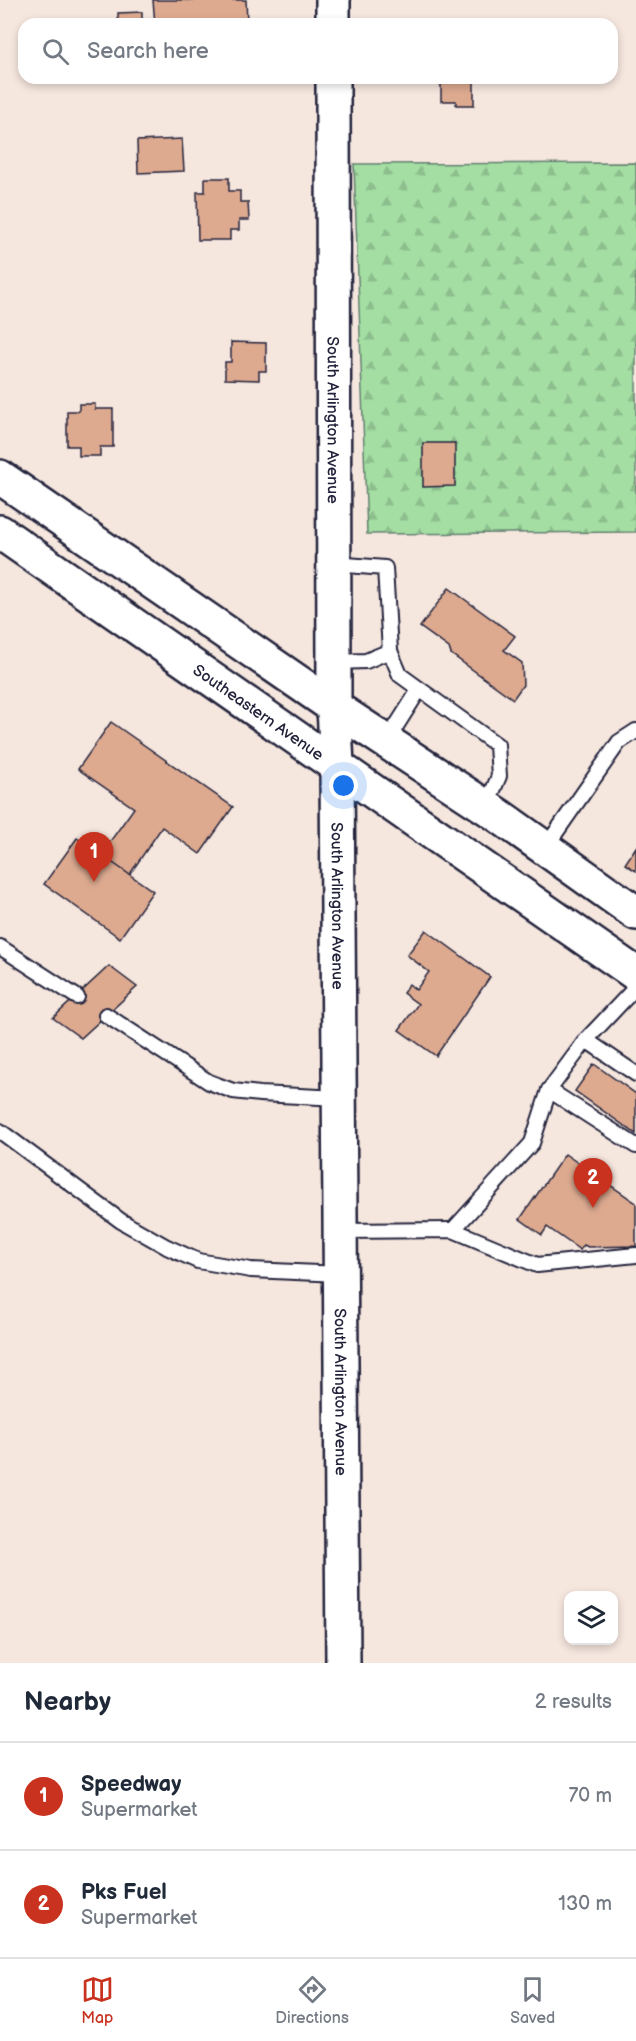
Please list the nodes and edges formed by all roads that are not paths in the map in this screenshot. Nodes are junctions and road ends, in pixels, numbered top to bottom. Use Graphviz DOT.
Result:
graph roads {
  1 [pos="333,0"];
  2 [pos="333,18"];
  3 [pos="333,84"];
  4 [pos="0,477"];
  5 [pos="0,532"];
  6 [pos="334,564"];
  7 [pos="390,651"];
  8 [pos="334,662"];
  9 [pos="419,690"];
  10 [pos="334,707"];
  11 [pos="636,731"];
  12 [pos="386,742"];
  13 [pos="338,765"];
  14 [pos="486,807"];
  15 [pos="545,848"];
  16 [pos="636,913"];
  17 [pos="0,947"];
  18 [pos="636,974"];
  19 [pos="636,987"];
  20 [pos="77,997"];
  21 [pos="106,1016"];
  22 [pos="586,1040"];
  23 [pos="636,1074"];
  24 [pos="549,1090"];
  25 [pos="339,1098"];
  26 [pos="0,1131"];
  27 [pos="636,1146"];
  28 [pos="453,1230"];
  29 [pos="340,1231"];
  30 [pos="636,1255"];
  31 [pos="340,1274"];
  32 [pos="343,1663"];
  1 -- 2 [label="main road"];
  3 -- 6 [label="main road, South Arlington Avenue"];
  4 -- 10 [label="main road"];
  5 -- 13 [label="main road, Southeastern Avenue"];
  6 -- 7 [label="lane"];
  6 -- 8 [label="main road, South Arlington Avenue"];
  7 -- 8 [label="lane"];
  7 -- 9 [label="lane"];
  8 -- 10 [label="main road, South Arlington Avenue"];
  9 -- 12 [label="lane"];
  9 -- 14 [label="lane"];
  10 -- 12 [label="main road"];
  10 -- 13 [label="main road, South Arlington Avenue"];
  11 -- 15 [label="lane"];
  12 -- 14 [label="main road"];
  13 -- 18 [label="main road, Southeastern Avenue"];
  13 -- 25 [label="main road, South Arlington Avenue"];
  14 -- 15 [label="main road"];
  15 -- 16 [label="main road"];
  17 -- 20 [label="lane"];
  19 -- 22 [label="lane"];
  21 -- 25 [label="lane"];
  22 -- 23 [label="lane"];
  22 -- 24 [label="lane"];
  24 -- 27 [label="lane"];
  24 -- 28 [label="lane"];
  25 -- 29 [label="main road, South Arlington Avenue"];
  26 -- 31 [label="lane"];
  28 -- 29 [label="lane"];
  28 -- 30 [label="lane"];
  29 -- 31 [label="main road, South Arlington Avenue"];
  31 -- 32 [label="main road, South Arlington Avenue"];
}
